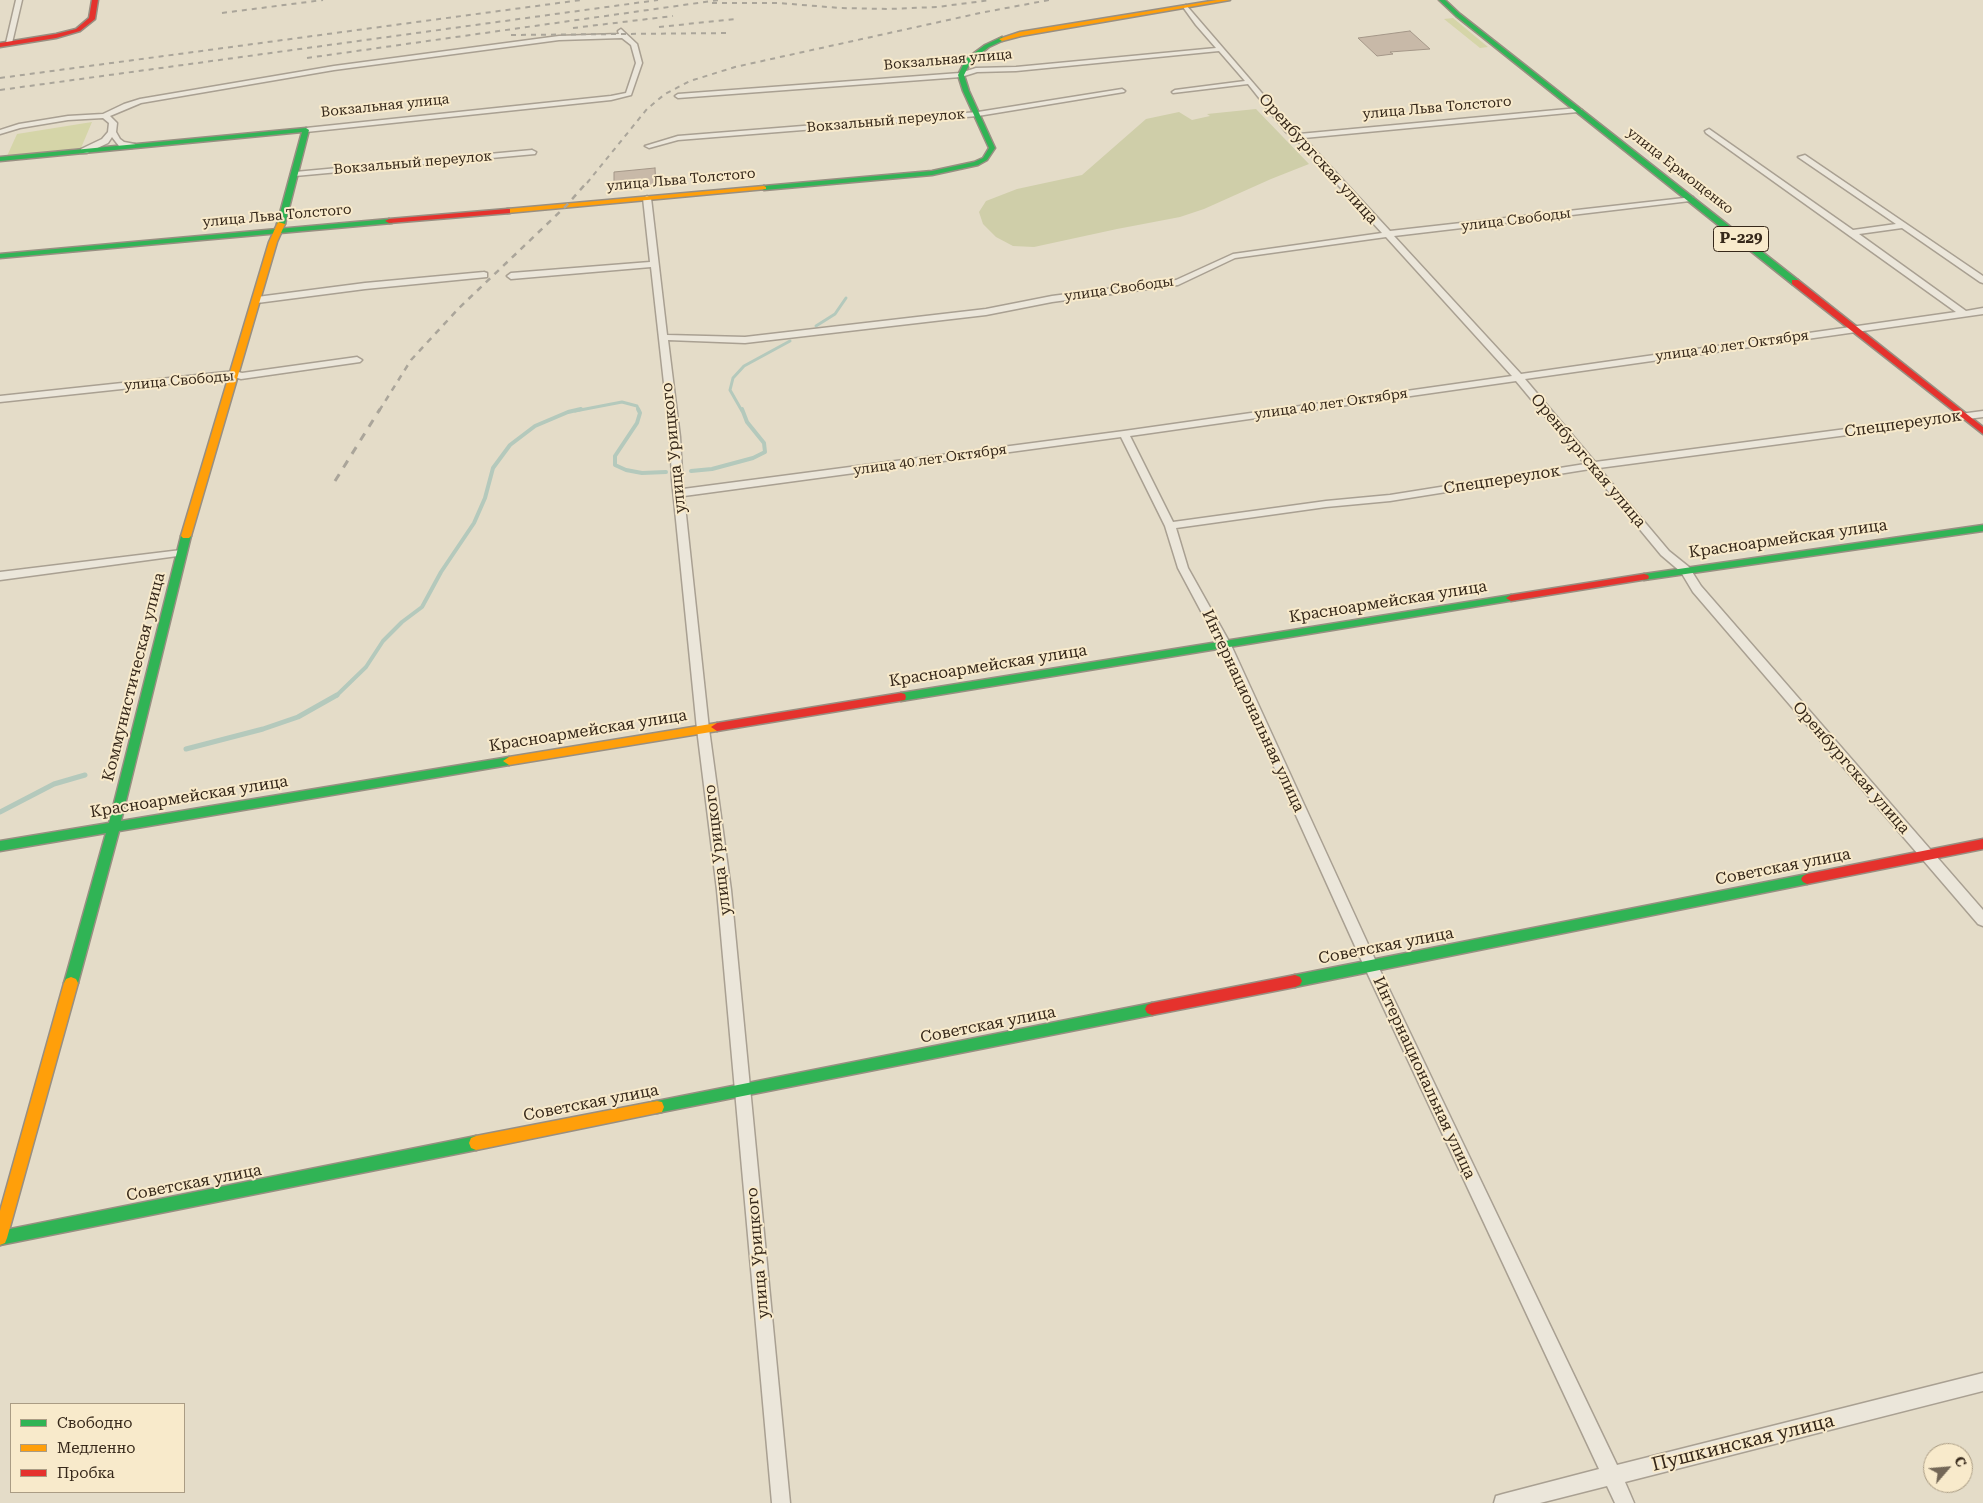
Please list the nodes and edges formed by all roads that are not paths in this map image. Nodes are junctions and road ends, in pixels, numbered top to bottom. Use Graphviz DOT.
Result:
graph roads {
  1 [pos="20,0"];
  2 [pos="95,0"];
  3 [pos="1227,0"];
  4 [pos="1442,0"];
  5 [pos="1186,7"];
  6 [pos="5,44"];
  7 [pos="1221,49"];
  8 [pos="961,75"];
  9 [pos="1249,82"];
  10 [pos="1122,91"];
  11 [pos="1175,92"];
  12 [pos="678,96"];
  13 [pos="1578,110"];
  14 [pos="978,114"];
  15 [pos="104,116"];
  16 [pos="306,130"];
  17 [pos="1708,131"];
  18 [pos="0,132"];
  19 [pos="112,132"];
  20 [pos="1298,136"];
  21 [pos="132,146"];
  22 [pos="649,146"];
  23 [pos="84,151"];
  24 [pos="532,152"];
  25 [pos="1802,158"];
  26 [pos="0,159"];
  27 [pos="295,174"];
  28 [pos="647,198"];
  29 [pos="1690,199"];
  30 [pos="280,226"];
  31 [pos="1902,226"];
  32 [pos="1851,233"];
  33 [pos="1387,235"];
  34 [pos="0,256"];
  35 [pos="654,264"];
  36 [pos="484,275"];
  37 [pos="511,276"];
  38 [pos="1983,280"];
  39 [pos="257,300"];
  40 [pos="1983,311"];
  41 [pos="1963,314"];
  42 [pos="1855,329"];
  43 [pos="662,337"];
  44 [pos="357,360"];
  45 [pos="235,374"];
  46 [pos="1518,377"];
  47 [pos="0,399"];
  48 [pos="1983,414"];
  49 [pos="1965,416"];
  50 [pos="1983,431"];
  51 [pos="1124,434"];
  52 [pos="1590,466"];
  53 [pos="679,493"];
  54 [pos="1170,526"];
  55 [pos="1983,528"];
  56 [pos="181,553"];
  57 [pos="1685,570"];
  58 [pos="0,576"];
  59 [pos="1225,645"];
  60 [pos="703,729"];
  61 [pos="114,826"];
  62 [pos="1983,844"];
  63 [pos="0,846"];
  64 [pos="1926,854"];
  65 [pos="1983,920"];
  66 [pos="1371,966"];
  67 [pos="743,1090"];
  68 [pos="0,1238"];
  69 [pos="1983,1382"];
  70 [pos="1612,1476"];
  71 [pos="781,1503"];
  72 [pos="1503,1503"];
  73 [pos="1625,1503"];
  1 -- 6 [label="street"];
  2 -- 6 [label="main road"];
  3 -- 5 [label="main road"];
  4 -- 13 [label="main road, улица Ермощенко / Р-229"];
  5 -- 7 [label="street, Оренбургская улица"];
  5 -- 8 [label="main road"];
  7 -- 8 [label="street, Вокзальная улица"];
  7 -- 9 [label="street, Оренбургская улица"];
  8 -- 12 [label="street, Вокзальная улица"];
  8 -- 14 [label="main road, улица Льва Толстого"];
  9 -- 11 [label="street"];
  9 -- 20 [label="street, Оренбургская улица"];
  10 -- 14 [label="street, Вокзальный переулок"];
  13 -- 20 [label="street, улица Льва Толстого"];
  13 -- 29 [label="main road, улица Ермощенко / Р-229"];
  14 -- 22 [label="street, Вокзальный переулок"];
  14 -- 28 [label="main road, улица Льва Толстого"];
  15 -- 16 [label="street, Вокзальная улица"];
  15 -- 18 [label="street"];
  15 -- 19 [label="street"];
  16 -- 21 [label="main road, Вокзальная улица"];
  16 -- 27 [label="main road"];
  17 -- 32 [label="street"];
  19 -- 21 [label="street"];
  19 -- 23 [label="street"];
  20 -- 33 [label="street, Оренбургская улица"];
  21 -- 23 [label="main road"];
  23 -- 26 [label="main road"];
  24 -- 27 [label="street, Вокзальный переулок"];
  25 -- 31 [label="street"];
  27 -- 30 [label="main road"];
  28 -- 30 [label="main road, улица Льва Толстого"];
  28 -- 35 [label="street, улица Урицкого"];
  29 -- 33 [label="street, улица Свободы"];
  29 -- 42 [label="main road, улица Ермощенко / Р-229"];
  30 -- 34 [label="main road, улица Льва Толстого"];
  30 -- 39 [label="main road, Коммунистическая улица"];
  31 -- 32 [label="street"];
  31 -- 38 [label="street"];
  32 -- 41 [label="street"];
  33 -- 43 [label="street, улица Свободы"];
  33 -- 46 [label="street, Оренбургская улица"];
  35 -- 37 [label="street"];
  35 -- 43 [label="street, улица Урицкого"];
  36 -- 39 [label="street"];
  39 -- 45 [label="main road, Коммунистическая улица"];
  40 -- 41 [label="street, улица 40 лет Октября"];
  41 -- 42 [label="street, улица 40 лет Октября"];
  42 -- 46 [label="street, улица 40 лет Октября"];
  42 -- 49 [label="main road, улица Ермощенко / Р-229"];
  43 -- 53 [label="street, улица Урицкого"];
  44 -- 45 [label="street, улица Свободы"];
  45 -- 47 [label="street, улица Свободы"];
  45 -- 56 [label="main road, Коммунистическая улица"];
  46 -- 51 [label="street, улица 40 лет Октября"];
  46 -- 52 [label="street, Оренбургская улица"];
  48 -- 49 [label="street, Спецпереулок"];
  49 -- 50 [label="main road, улица Ермощенко / Р-229"];
  49 -- 52 [label="street, Спецпереулок"];
  51 -- 53 [label="street, улица 40 лет Октября"];
  51 -- 54 [label="street, Интернациональная улица"];
  52 -- 54 [label="street, Спецпереулок"];
  52 -- 57 [label="street, Оренбургская улица"];
  53 -- 60 [label="street, улица Урицкого"];
  54 -- 59 [label="street, Интернациональная улица"];
  55 -- 57 [label="main road, Красноармейская улица"];
  56 -- 58 [label="street"];
  56 -- 61 [label="main road, Коммунистическая улица"];
  57 -- 59 [label="main road, Красноармейская улица"];
  57 -- 64 [label="street, Оренбургская улица"];
  59 -- 60 [label="main road, Красноармейская улица"];
  59 -- 66 [label="street, Интернациональная улица"];
  60 -- 61 [label="main road, Красноармейская улица"];
  60 -- 67 [label="street, улица Урицкого"];
  61 -- 63 [label="main road, Красноармейская улица"];
  61 -- 68 [label="main road, Коммунистическая улица"];
  62 -- 64 [label="main road, Советская улица"];
  64 -- 65 [label="street, Оренбургская улица"];
  64 -- 66 [label="main road, Советская улица"];
  66 -- 67 [label="main road, Советская улица"];
  66 -- 70 [label="street, Интернациональная улица"];
  67 -- 68 [label="main road, Советская улица"];
  67 -- 71 [label="street, улица Урицкого"];
  69 -- 70 [label="street, Пушкинская улица"];
  70 -- 72 [label="street, Пушкинская улица"];
  70 -- 73 [label="street, Интернациональная улица"];
}
